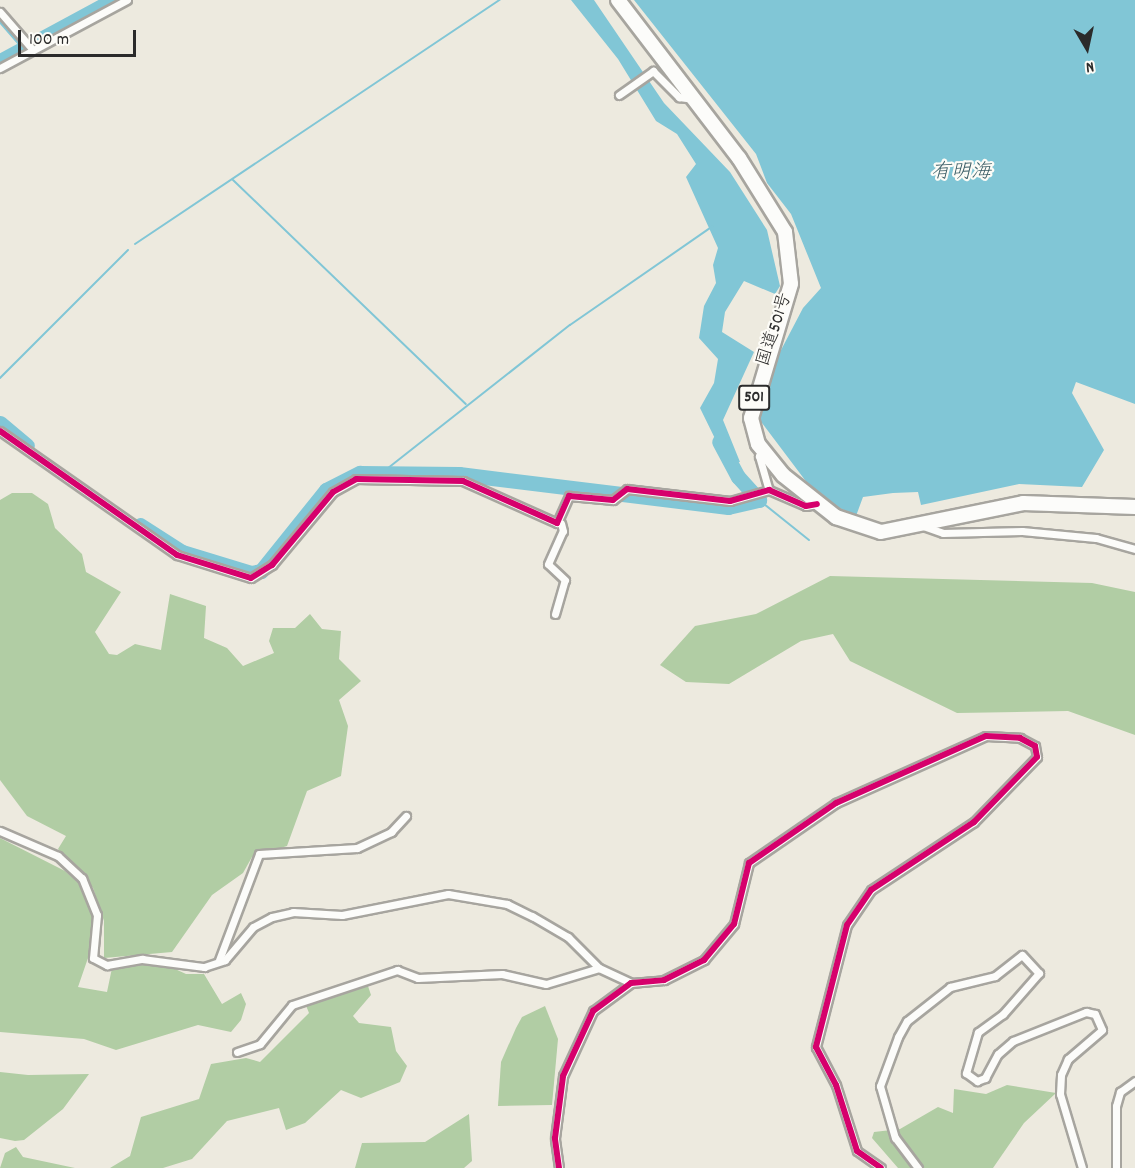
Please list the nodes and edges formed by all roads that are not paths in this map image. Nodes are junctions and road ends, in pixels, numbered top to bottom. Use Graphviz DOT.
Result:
graph roads {
  1 [pos="127,0"];
  2 [pos="618,0"];
  3 [pos="0,12"];
  4 [pos="31,47"];
  5 [pos="0,68"];
  6 [pos="619,95"];
  7 [pos="694,99"];
  8 [pos="0,431"];
  9 [pos="762,451"];
  10 [pos="766,491"];
  11 [pos="817,504"];
  12 [pos="1135,507"];
  13 [pos="561,523"];
  14 [pos="923,526"];
  15 [pos="1135,549"];
  16 [pos="555,614"];
  17 [pos="406,816"];
  18 [pos="0,831"];
  19 [pos="219,960"];
  20 [pos="598,968"];
  21 [pos="631,983"];
  22 [pos="237,1052"];
  23 [pos="1135,1080"];
  24 [pos="559,1168"];
  25 [pos="881,1168"];
  26 [pos="918,1168"];
  27 [pos="1082,1168"];
  28 [pos="1116,1168"];
  1 -- 4 [label="street"];
  2 -- 7 [label="highway, 国道501号 / 501"];
  3 -- 4 [label="street"];
  4 -- 5 [label="street"];
  6 -- 7 [label="street"];
  7 -- 9 [label="highway, 国道501号 / 501"];
  8 -- 13 [label="street"];
  9 -- 10 [label="street"];
  9 -- 11 [label="highway"];
  10 -- 11 [label="street"];
  10 -- 13 [label="street"];
  11 -- 14 [label="highway"];
  12 -- 14 [label="highway"];
  13 -- 16 [label="street"];
  14 -- 15 [label="street"];
  17 -- 19 [label="street"];
  18 -- 19 [label="street"];
  19 -- 20 [label="street"];
  20 -- 21 [label="street"];
  20 -- 22 [label="street"];
  21 -- 24 [label="street"];
  21 -- 25 [label="street"];
  23 -- 28 [label="street"];
  26 -- 27 [label="street"];
}
